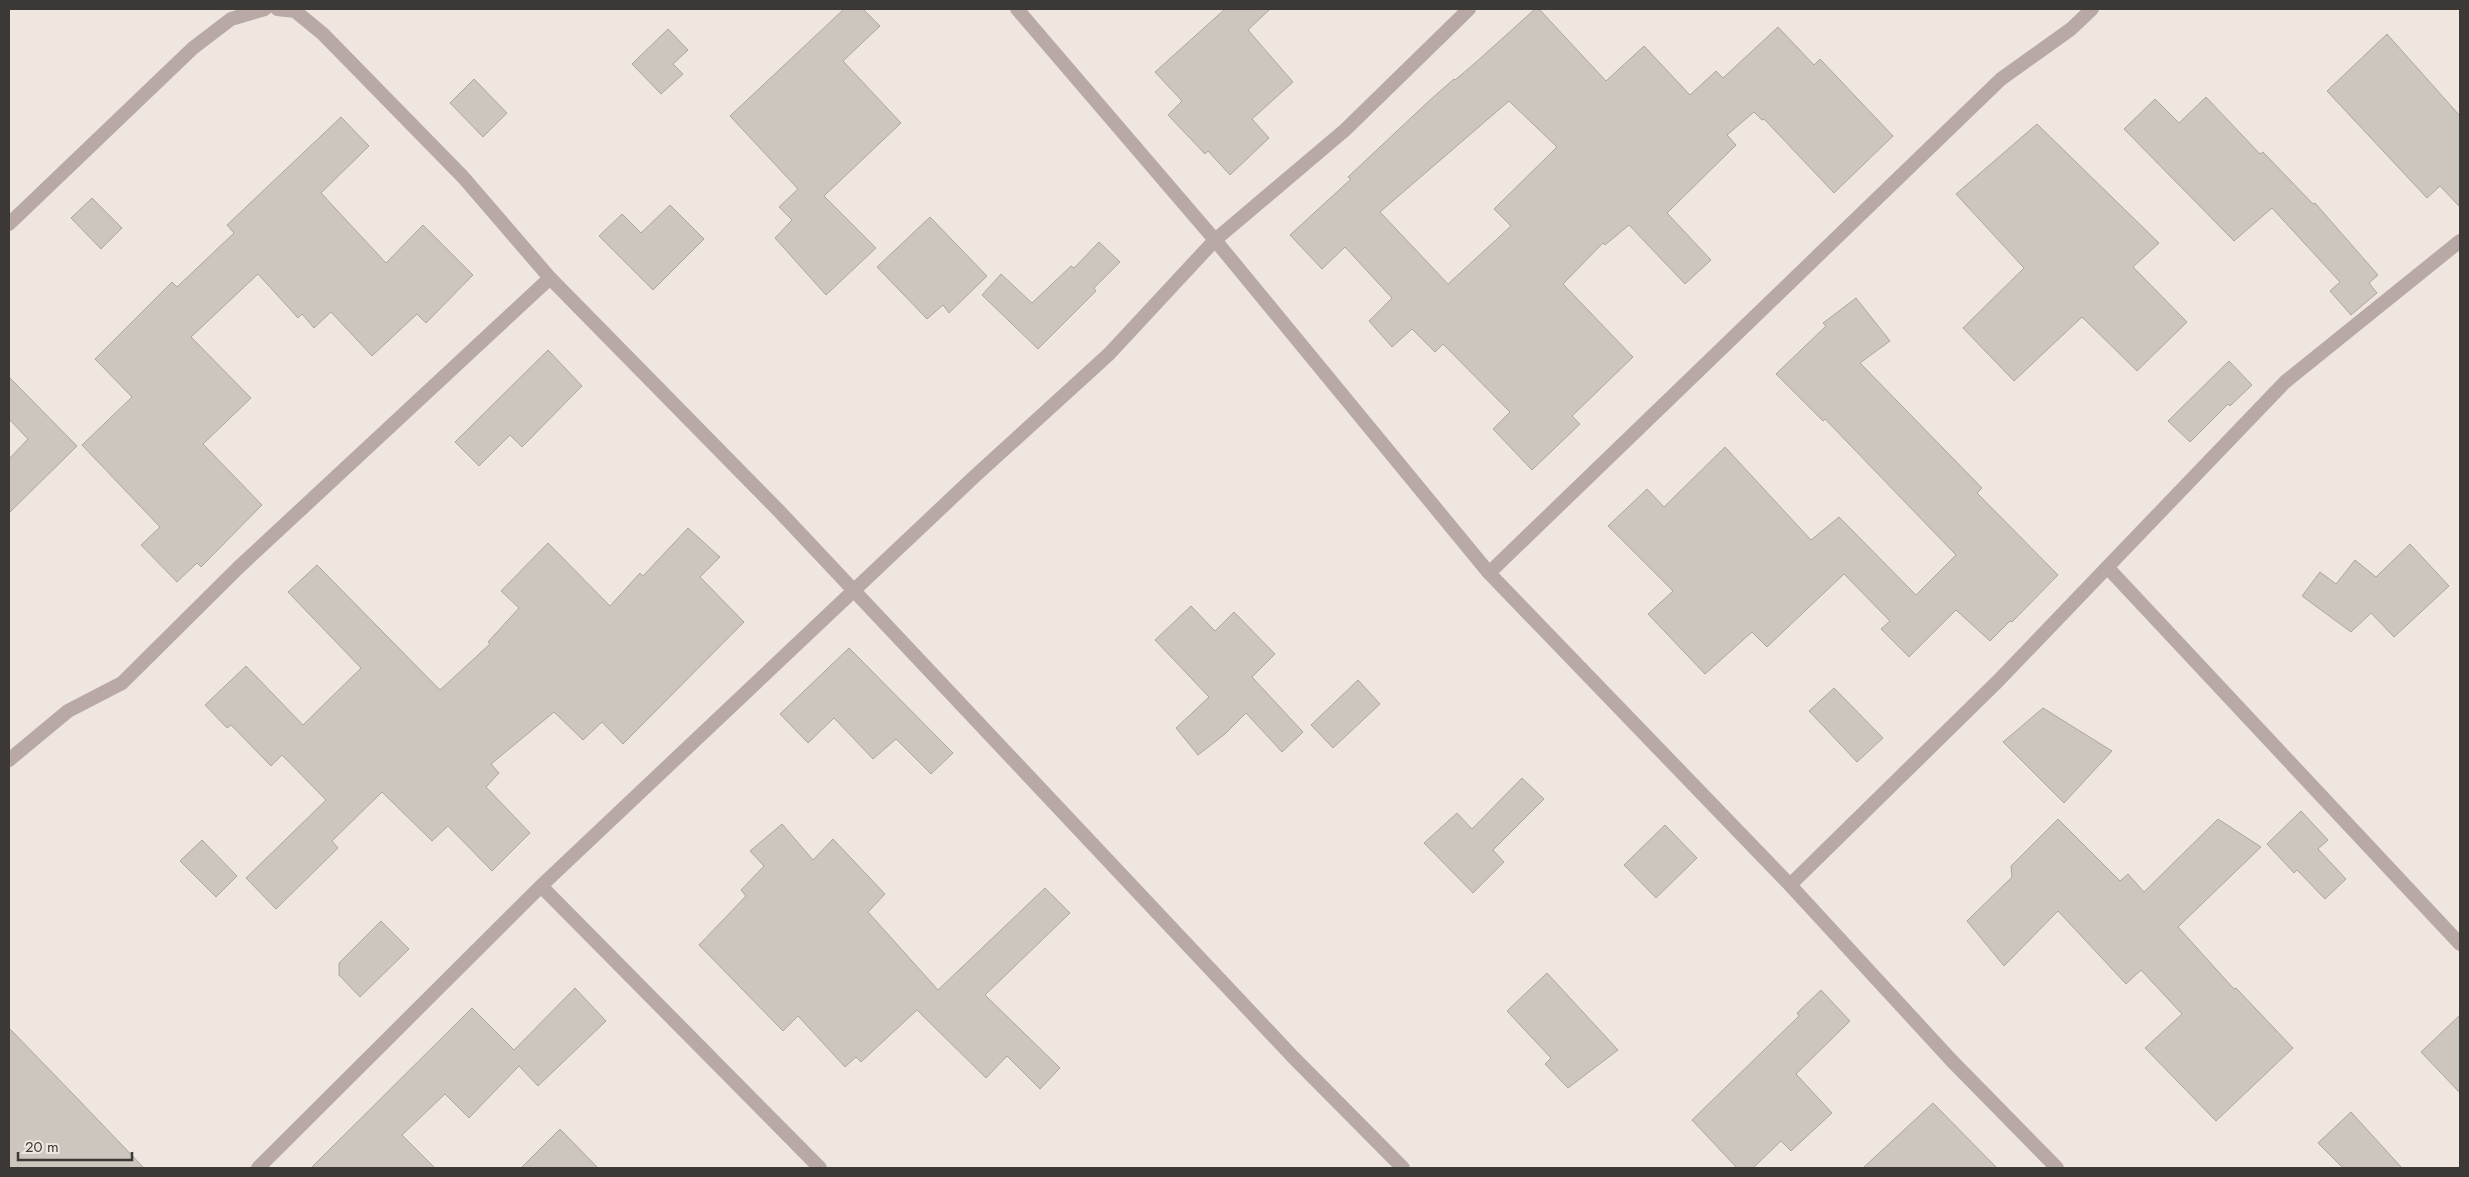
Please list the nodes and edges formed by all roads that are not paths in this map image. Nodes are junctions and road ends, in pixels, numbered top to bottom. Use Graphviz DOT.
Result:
graph roads {
  1 [pos="265,9"];
  2 [pos="277,9"];
  3 [pos="1017,9"];
  4 [pos="1469,9"];
  5 [pos="2092,9"];
  6 [pos="294,10"];
  7 [pos="9,224"];
  8 [pos="1215,240"];
  9 [pos="2460,240"];
  10 [pos="550,278"];
  11 [pos="2108,568"];
  12 [pos="1490,573"];
  13 [pos="853,591"];
  14 [pos="9,760"];
  15 [pos="1790,885"];
  16 [pos="541,886"];
  17 [pos="2460,944"];
  18 [pos="258,1168"];
  19 [pos="820,1168"];
  20 [pos="1403,1168"];
  21 [pos="2057,1168"];
  1 -- 7 [label="street"];
  2 -- 6 [label="street"];
  3 -- 8 [label="street"];
  4 -- 8 [label="street"];
  5 -- 12 [label="street"];
  6 -- 10 [label="street"];
  8 -- 12 [label="street"];
  8 -- 13 [label="street"];
  9 -- 11 [label="street"];
  10 -- 13 [label="street"];
  10 -- 14 [label="street"];
  11 -- 15 [label="street"];
  11 -- 17 [label="street"];
  12 -- 15 [label="street"];
  13 -- 16 [label="street"];
  13 -- 20 [label="street"];
  15 -- 21 [label="street"];
  16 -- 18 [label="street"];
  16 -- 19 [label="street"];
}
